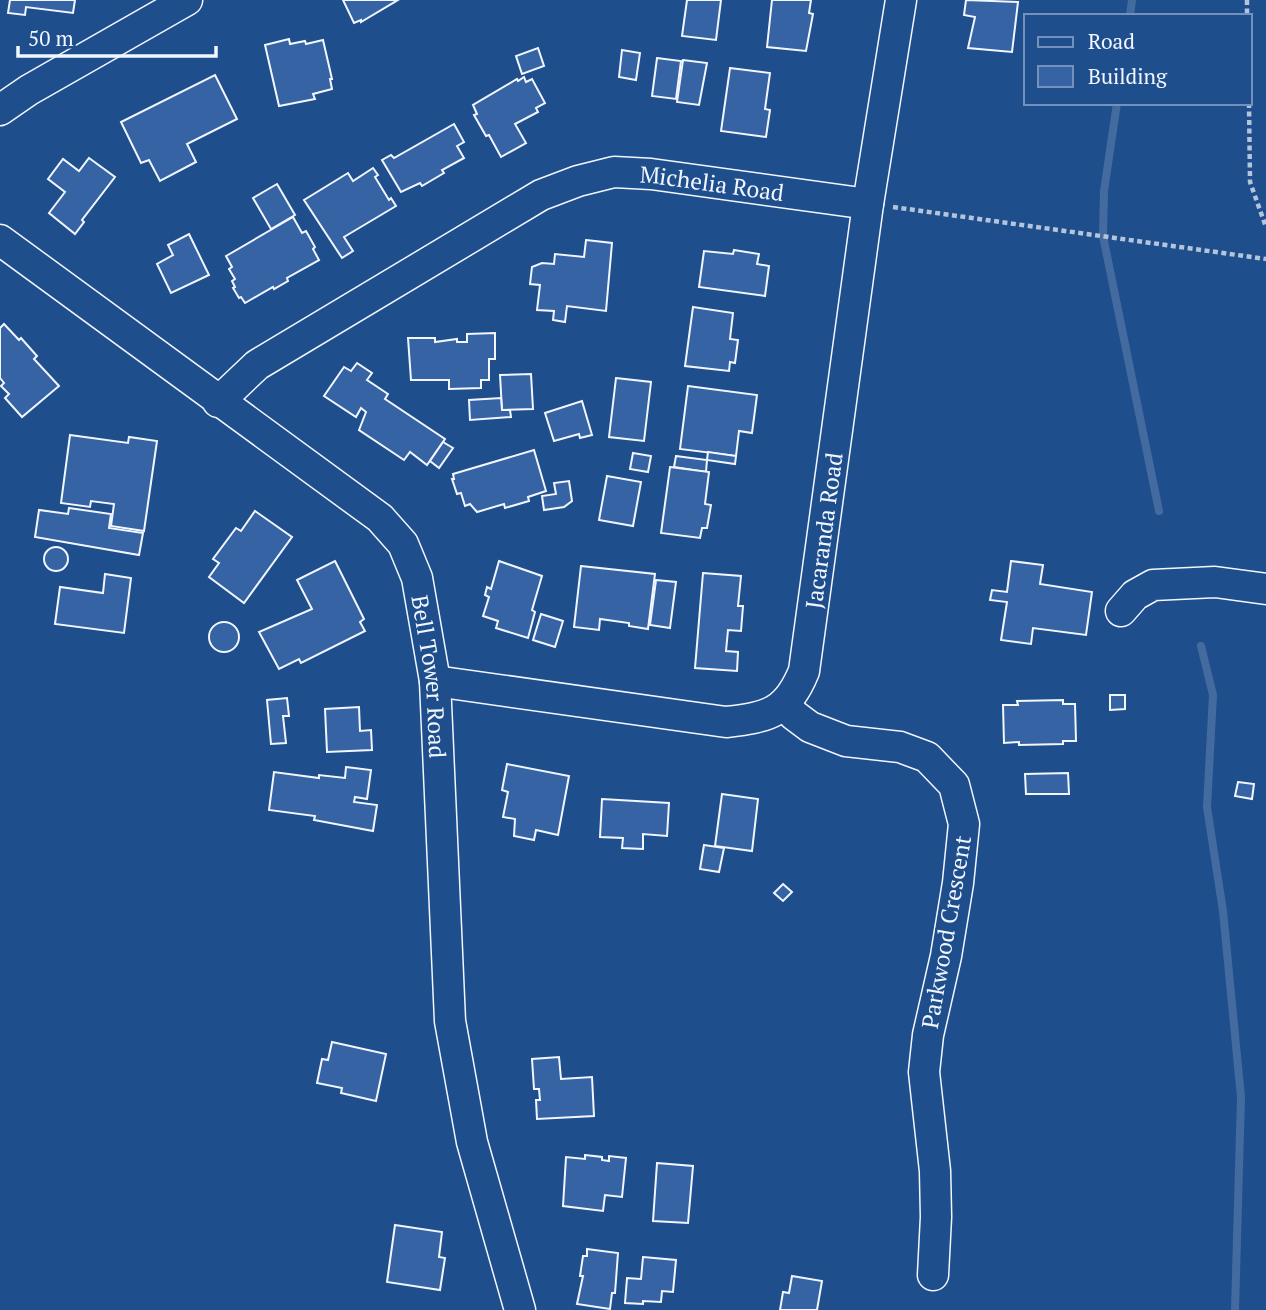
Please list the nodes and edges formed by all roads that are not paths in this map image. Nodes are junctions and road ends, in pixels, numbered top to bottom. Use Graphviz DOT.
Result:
graph roads {
  1 [pos="187,0"];
  2 [pos="901,0"];
  3 [pos="0,110"];
  4 [pos="868,204"];
  5 [pos="0,240"];
  6 [pos="218,402"];
  7 [pos="1266,589"];
  8 [pos="1121,611"];
  9 [pos="435,681"];
  10 [pos="785,704"];
  11 [pos="933,1275"];
  12 [pos="520,1310"];
  1 -- 3 [label="street"];
  2 -- 4 [label="street, Jacaranda Road"];
  4 -- 6 [label="street, Michelia Road"];
  4 -- 10 [label="street, Jacaranda Road"];
  5 -- 6 [label="street, Bell Tower Road"];
  6 -- 9 [label="street, Bell Tower Road"];
  7 -- 8 [label="street"];
  9 -- 10 [label="street"];
  9 -- 12 [label="street, Bell Tower Road"];
  10 -- 11 [label="street, Parkwood Crescent"];
}
